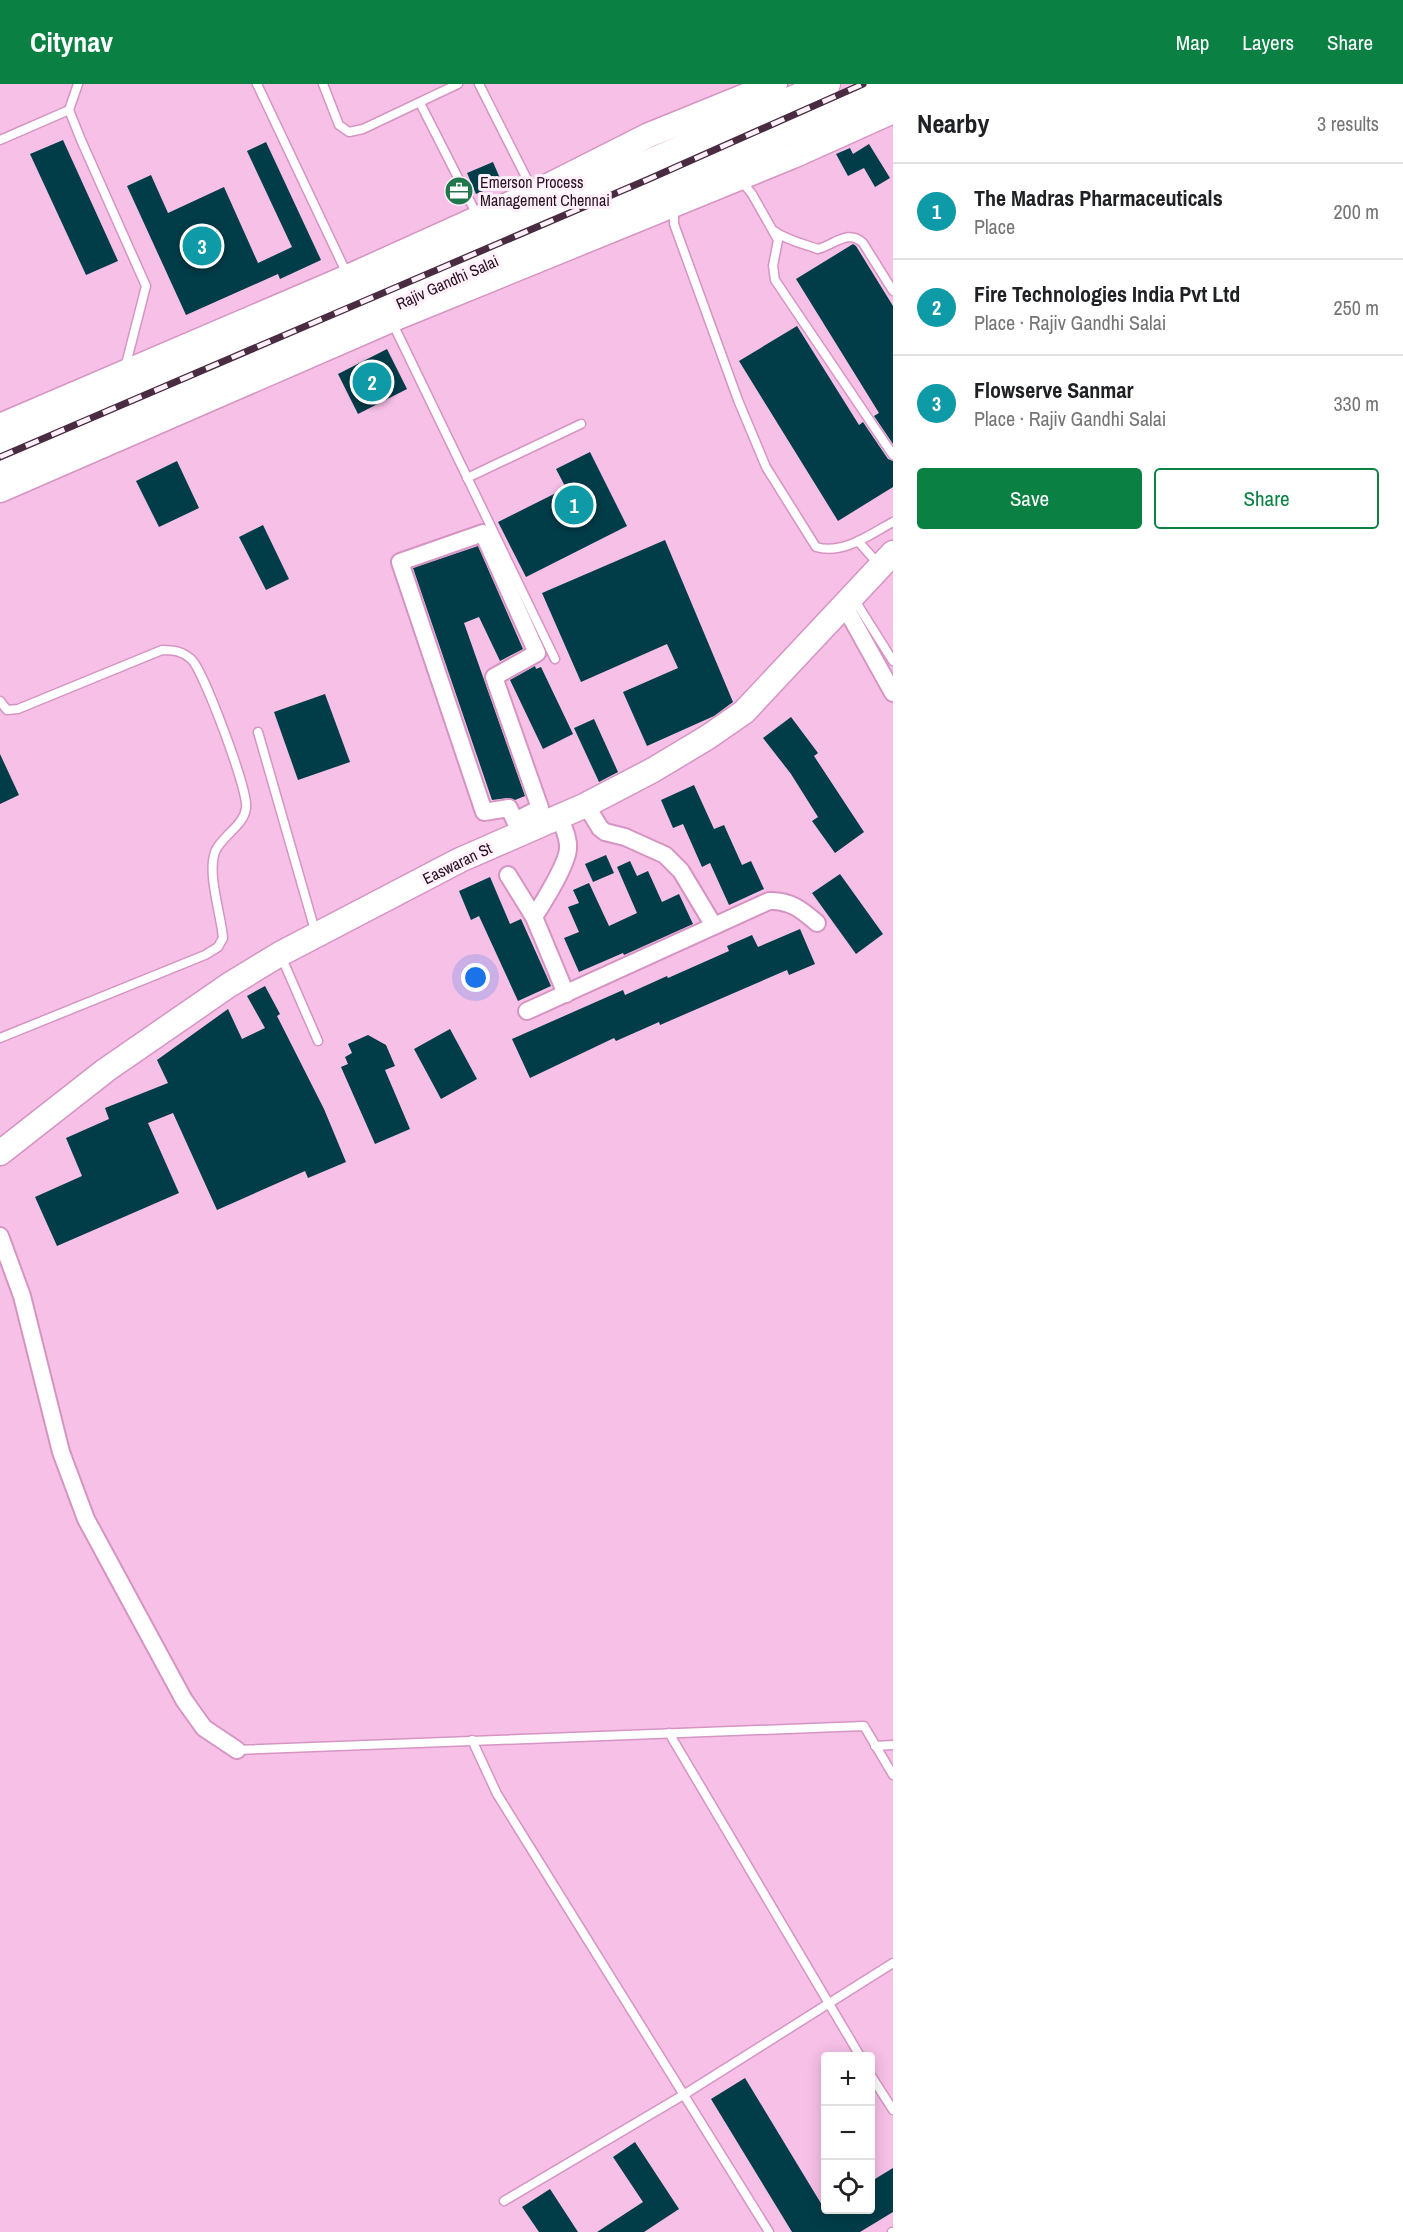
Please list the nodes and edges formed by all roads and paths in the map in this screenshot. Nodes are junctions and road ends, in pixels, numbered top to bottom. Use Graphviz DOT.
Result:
graph roads {
  1 [pos="78,84"];
  2 [pos="257,84"];
  3 [pos="323,84"];
  4 [pos="458,84"];
  5 [pos="479,84"];
  6 [pos="827,84"];
  7 [pos="893,85"];
  8 [pos="773,90"];
  9 [pos="420,103"];
  10 [pos="69,110"];
  11 [pos="893,111"];
  12 [pos="782,133"];
  13 [pos="0,140"];
  14 [pos="794,156"];
  15 [pos="740,178"];
  16 [pos="534,193"];
  17 [pos="674,205"];
  18 [pos="478,218"];
  19 [pos="774,231"];
  20 [pos="348,277"];
  21 [pos="893,291"];
  22 [pos="391,320"];
  23 [pos="123,374"];
  24 [pos="581,424"];
  25 [pos="0,426"];
  26 [pos="0,446"];
  27 [pos="893,455"];
  28 [pos="0,475"];
  29 [pos="467,477"];
  30 [pos="0,490"];
  31 [pos="893,522"];
  32 [pos="858,541"];
  33 [pos="887,560"];
  34 [pos="848,601"];
  35 [pos="555,659"];
  36 [pos="893,661"];
  37 [pos="893,693"];
  38 [pos="0,701"];
  39 [pos="258,732"];
  40 [pos="586,805"];
  41 [pos="543,818"];
  42 [pos="508,875"];
  43 [pos="534,917"];
  44 [pos="818,923"];
  45 [pos="714,926"];
  46 [pos="316,934"];
  47 [pos="280,954"];
  48 [pos="566,994"];
  49 [pos="527,1011"];
  50 [pos="0,1038"];
  51 [pos="318,1041"];
  52 [pos="0,1153"];
  53 [pos="0,1236"];
  54 [pos="669,1733"];
  55 [pos="472,1740"];
  56 [pos="893,1745"];
  57 [pos="875,1746"];
  58 [pos="237,1750"];
  59 [pos="893,1775"];
  60 [pos="893,1963"];
  61 [pos="827,2004"];
  62 [pos="857,2052"];
  63 [pos="875,2082"];
  64 [pos="686,2094"];
  65 [pos="893,2110"];
  66 [pos="504,2201"];
  67 [pos="770,2232"];
  1 -- 10 [label="lane"];
  2 -- 20 [label="lane"];
  3 -- 9 [label="lane"];
  4 -- 9 [label="lane"];
  5 -- 16 [label="lane"];
  6 -- 8 [label="main road, Rajiv Gandhi Salai"];
  7 -- 12 [label="main road, Rajiv Gandhi Salai"];
  8 -- 16 [label="street"];
  8 -- 26 [label="main road, Rajiv Gandhi Salai"];
  9 -- 18 [label="lane"];
  10 -- 13 [label="lane"];
  10 -- 23 [label="lane"];
  11 -- 14 [label="street"];
  12 -- 14 [label="street"];
  12 -- 28 [label="main road, Rajiv Gandhi Salai"];
  14 -- 15 [label="street"];
  15 -- 17 [label="street"];
  15 -- 19 [label="lane"];
  16 -- 18 [label="street"];
  17 -- 22 [label="street"];
  17 -- 32 [label="lane"];
  18 -- 20 [label="street"];
  19 -- 21 [label="lane"];
  19 -- 27 [label="lane"];
  20 -- 23 [label="street"];
  22 -- 29 [label="lane"];
  22 -- 30 [label="street"];
  23 -- 25 [label="street"];
  24 -- 29 [label="lane"];
  29 -- 35 [label="lane"];
  31 -- 32 [label="lane"];
  32 -- 33 [label="lane"];
  33 -- 34 [label="street, Easwaran St"];
  34 -- 36 [label="lane"];
  34 -- 37 [label="street"];
  34 -- 40 [label="street, Easwaran St"];
  38 -- 50 [label="lane"];
  39 -- 46 [label="lane"];
  40 -- 41 [label="street, Easwaran St"];
  40 -- 45 [label="street"];
  41 -- 41 [label="street"];
  41 -- 43 [label="street"];
  41 -- 46 [label="street, Easwaran St"];
  42 -- 43 [label="street"];
  43 -- 48 [label="street"];
  44 -- 45 [label="street"];
  45 -- 48 [label="street"];
  46 -- 47 [label="street, Easwaran St"];
  47 -- 51 [label="lane"];
  47 -- 52 [label="street, Easwaran St"];
  48 -- 49 [label="street"];
  53 -- 58 [label="street"];
  54 -- 55 [label="lane"];
  54 -- 57 [label="lane"];
  54 -- 61 [label="lane"];
  55 -- 58 [label="lane"];
  55 -- 64 [label="lane"];
  56 -- 57 [label="lane"];
  57 -- 59 [label="lane"];
  60 -- 61 [label="lane"];
  61 -- 62 [label="lane"];
  61 -- 64 [label="lane"];
  63 -- 65 [label="lane"];
  64 -- 66 [label="lane"];
  64 -- 67 [label="lane"];
}
